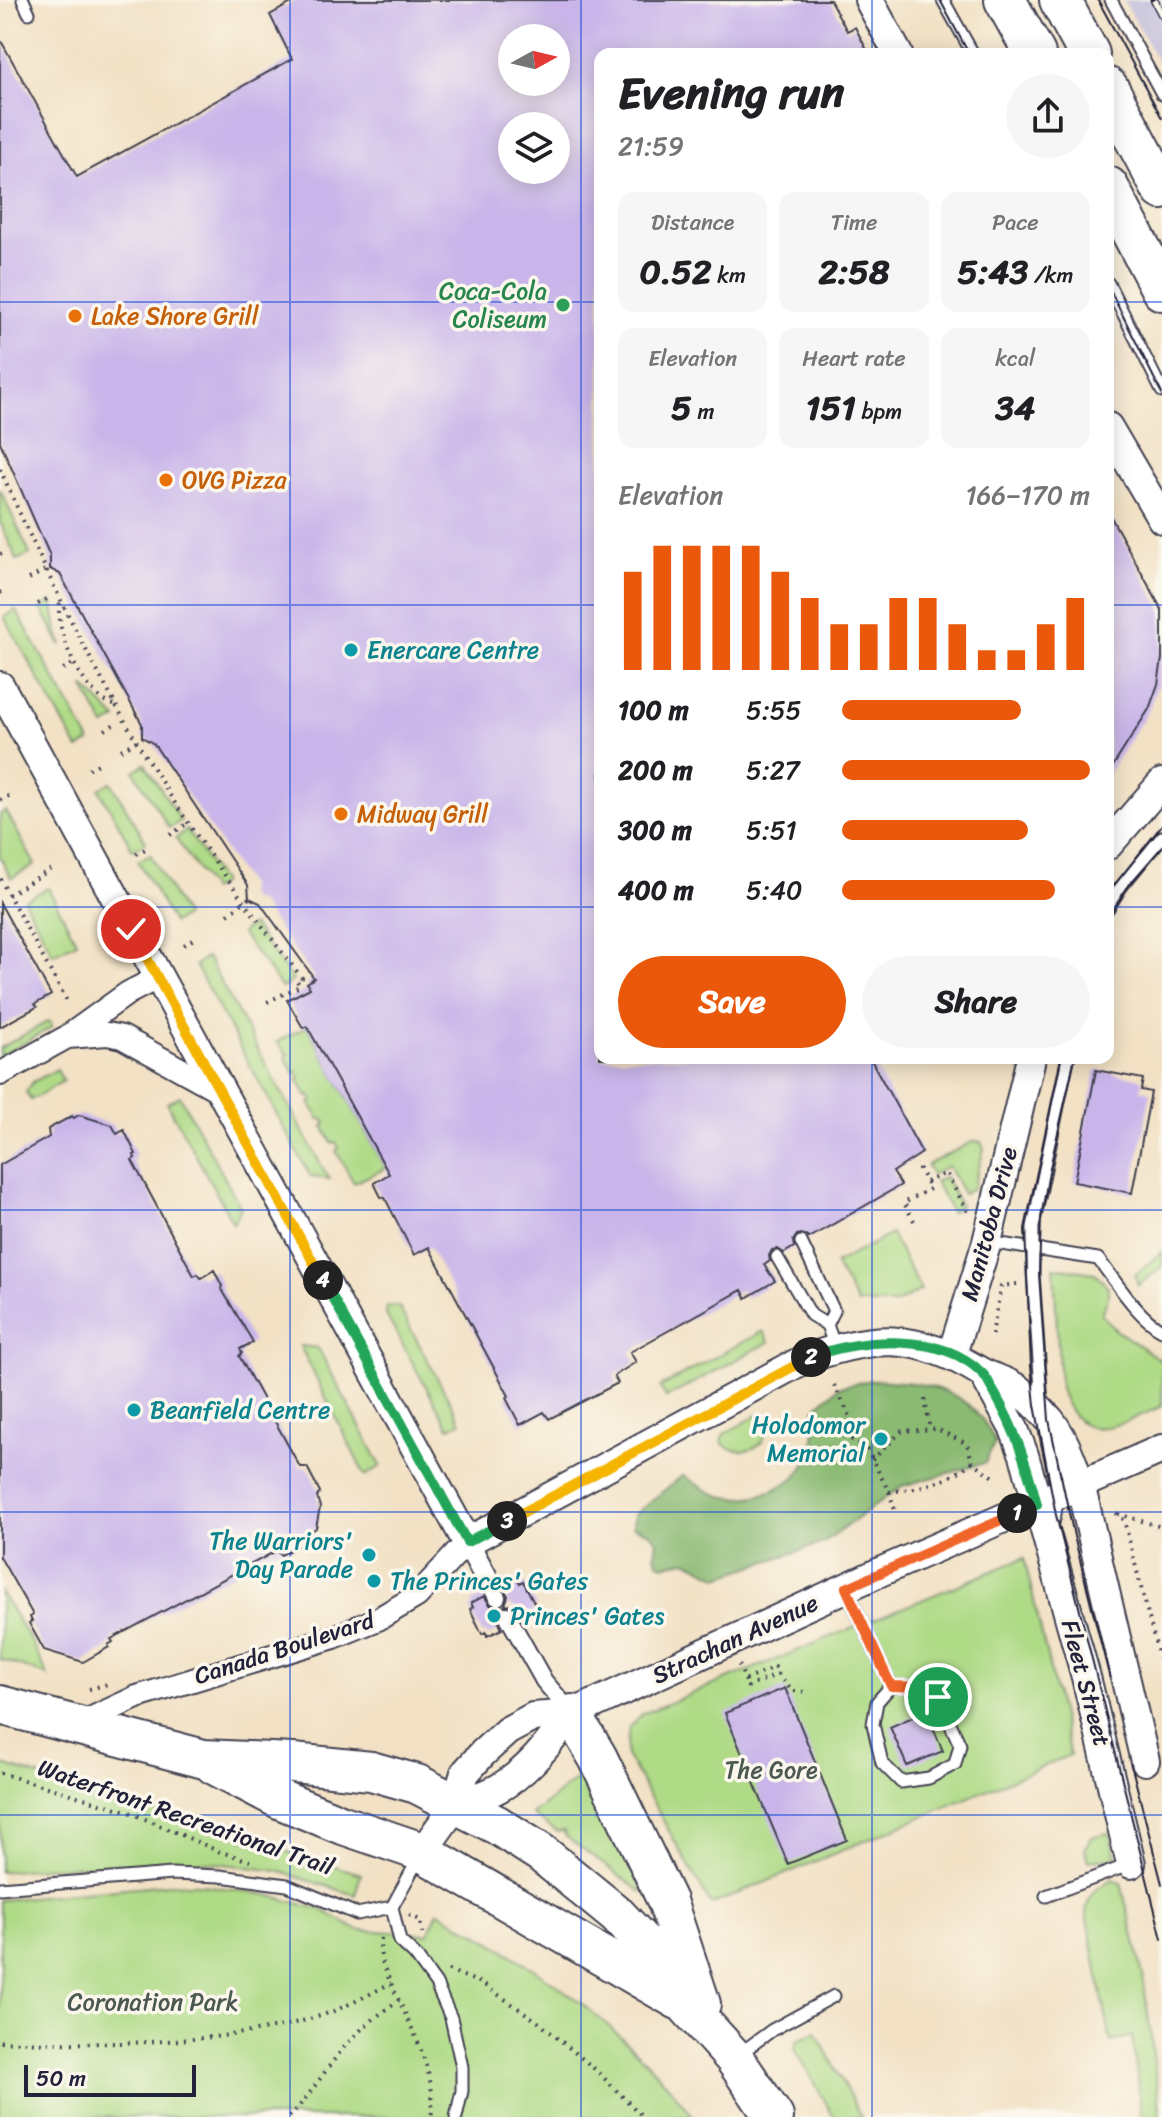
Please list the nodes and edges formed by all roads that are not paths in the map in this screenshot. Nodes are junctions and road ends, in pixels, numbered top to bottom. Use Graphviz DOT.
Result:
graph roads {
  1 [pos="23,0"];
  2 [pos="869,0"];
  3 [pos="943,0"];
  4 [pos="1005,0"];
  5 [pos="1060,0"];
  6 [pos="1111,0"];
  7 [pos="29,13"];
  8 [pos="895,48"];
  9 [pos="970,48"];
  10 [pos="1032,48"];
  11 [pos="1086,48"];
  12 [pos="1162,94"];
  13 [pos="1114,99"];
  14 [pos="1162,189"];
  15 [pos="1114,198"];
  16 [pos="1162,290"];
  17 [pos="1114,295"];
  18 [pos="1162,391"];
  19 [pos="1114,437"];
  20 [pos="1162,519"];
  21 [pos="0,686"];
  22 [pos="1162,783"];
  23 [pos="1162,837"];
  24 [pos="1114,838"];
  25 [pos="1114,898"];
  26 [pos="157,978"];
  27 [pos="67,1037"];
  28 [pos="1030,1064"];
  29 [pos="1067,1064"];
  30 [pos="0,1074"];
  31 [pos="220,1091"];
  32 [pos="801,1242"];
  33 [pos="987,1242"];
  34 [pos="1032,1248"];
  35 [pos="777,1257"];
  36 [pos="1162,1330"];
  37 [pos="832,1336"];
  38 [pos="952,1354"];
  39 [pos="983,1373"];
  40 [pos="1043,1413"];
  41 [pos="1162,1449"];
  42 [pos="1058,1495"];
  43 [pos="467,1542"];
  44 [pos="846,1588"];
  45 [pos="493,1589"];
  46 [pos="507,1615"];
  47 [pos="891,1686"];
  48 [pos="0,1705"];
  49 [pos="572,1714"];
  50 [pos="74,1727"];
  51 [pos="1153,1758"];
  52 [pos="204,1759"];
  53 [pos="455,1806"];
  54 [pos="422,1852"];
  55 [pos="1131,1864"];
  56 [pos="0,1888"];
  57 [pos="1046,1896"];
  58 [pos="392,1907"];
  59 [pos="834,1996"];
  60 [pos="698,2018"];
  61 [pos="734,2058"];
  62 [pos="456,2117"];
  63 [pos="774,2117"];
  1 -- 7 [label="lane"];
  2 -- 8 [label="street"];
  3 -- 9 [label="lane"];
  4 -- 10 [label="highway"];
  5 -- 11 [label="highway"];
  6 -- 12 [label="lane"];
  13 -- 14 [label="highway"];
  15 -- 16 [label="highway"];
  17 -- 18 [label="lane"];
  19 -- 20 [label="street"];
  21 -- 26 [label="street"];
  22 -- 24 [label="street"];
  23 -- 25 [label="lane"];
  26 -- 27 [label="street"];
  26 -- 31 [label="street"];
  27 -- 30 [label="street"];
  27 -- 31 [label="street"];
  28 -- 33 [label="street, Manitoba Drive"];
  29 -- 34 [label="lane"];
  31 -- 43 [label="street"];
  32 -- 37 [label="lane"];
  33 -- 34 [label="lane"];
  33 -- 38 [label="street, Manitoba Drive"];
  34 -- 36 [label="lane"];
  34 -- 40 [label="lane"];
  35 -- 37 [label="lane"];
  37 -- 38 [label="street, Canada Boulevard"];
  37 -- 43 [label="street, Canada Boulevard"];
  38 -- 39 [label="street"];
  39 -- 40 [label="street"];
  39 -- 42 [label="street"];
  40 -- 42 [label="street"];
  41 -- 42 [label="street, Strachan Avenue"];
  42 -- 44 [label="street, Strachan Avenue"];
  42 -- 51 [label="street, Fleet Street"];
  42 -- 55 [label="street, Fleet Street"];
  43 -- 45 [label="street"];
  43 -- 50 [label="street, Canada Boulevard"];
  44 -- 47 [label="lane"];
  44 -- 49 [label="street, Strachan Avenue"];
  46 -- 49 [label="street"];
  47 -- 47 [label="lane"];
  48 -- 50 [label="highway"];
  49 -- 53 [label="street, Strachan Avenue"];
  49 -- 53 [label="street, Strachan Avenue"];
  49 -- 60 [label="highway"];
  50 -- 52 [label="highway"];
  52 -- 53 [label="highway"];
  52 -- 54 [label="highway"];
  53 -- 54 [label="street, Strachan Avenue"];
  53 -- 60 [label="highway"];
  54 -- 58 [label="lane"];
  54 -- 60 [label="highway"];
  55 -- 57 [label="lane"];
  56 -- 58 [label="lane"];
  58 -- 62 [label="lane"];
  59 -- 61 [label="lane"];
  60 -- 61 [label="highway"];
  61 -- 63 [label="highway"];
}
